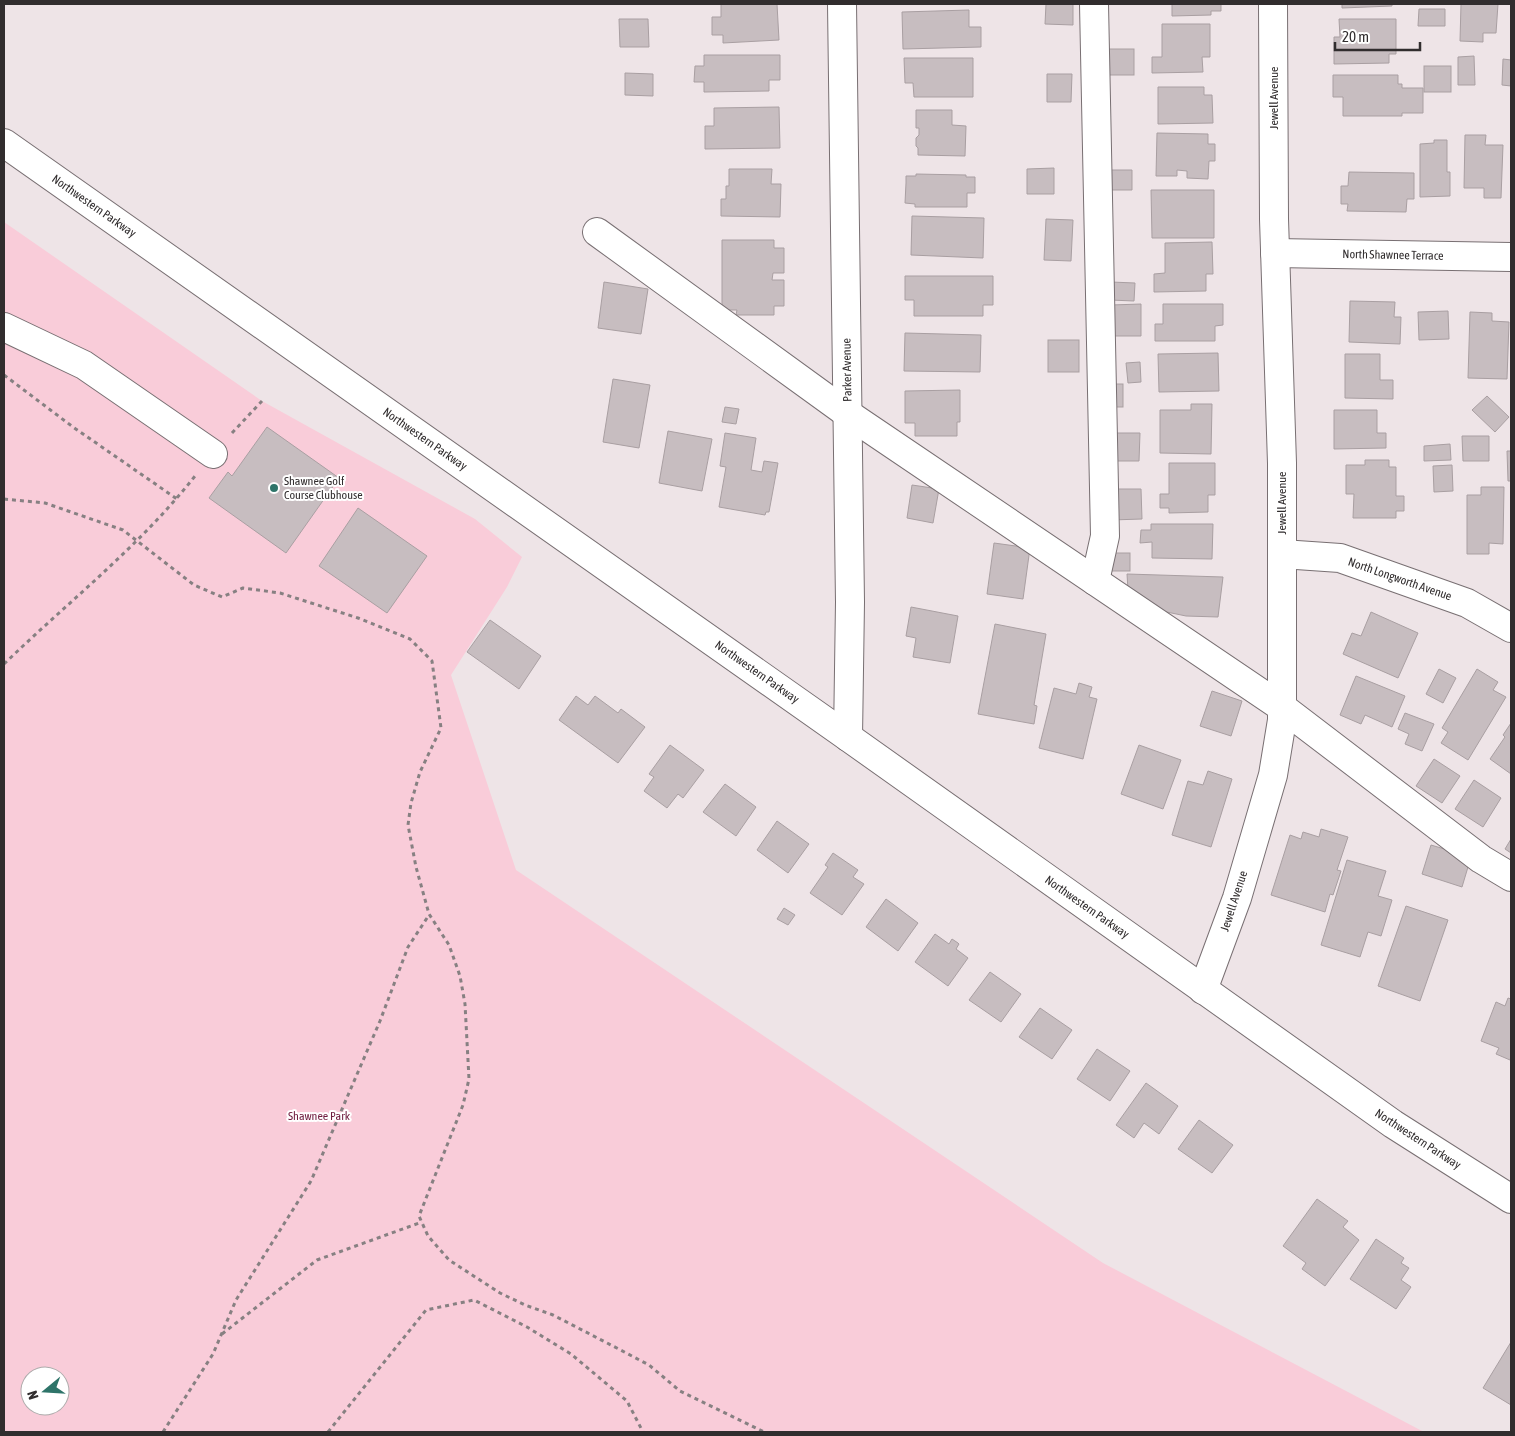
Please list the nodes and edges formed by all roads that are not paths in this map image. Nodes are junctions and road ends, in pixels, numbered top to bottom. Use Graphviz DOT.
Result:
graph roads {
  1 [pos="842,4"];
  2 [pos="1094,4"];
  3 [pos="1274,4"];
  4 [pos="4,143"];
  5 [pos="597,232"];
  6 [pos="1275,254"];
  7 [pos="1511,257"];
  8 [pos="4,328"];
  9 [pos="848,414"];
  10 [pos="213,454"];
  11 [pos="1282,554"];
  12 [pos="1095,581"];
  13 [pos="1511,628"];
  14 [pos="1283,708"];
  15 [pos="848,737"];
  16 [pos="1511,877"];
  17 [pos="1203,990"];
  18 [pos="1511,1199"];
  1 -- 9 [label="street, Parker Avenue"];
  2 -- 12 [label="street"];
  3 -- 6 [label="street, Jewell Avenue"];
  4 -- 15 [label="street, Northwestern Parkway"];
  5 -- 9 [label="street"];
  6 -- 7 [label="street, North Shawnee Terrace"];
  6 -- 11 [label="street, Jewell Avenue"];
  8 -- 10 [label="street"];
  9 -- 12 [label="street"];
  9 -- 15 [label="street, Parker Avenue"];
  11 -- 13 [label="street, North Longworth Avenue"];
  11 -- 14 [label="street, Jewell Avenue"];
  12 -- 14 [label="street"];
  14 -- 16 [label="street"];
  14 -- 17 [label="street, Jewell Avenue"];
  15 -- 17 [label="street, Northwestern Parkway"];
  17 -- 18 [label="street, Northwestern Parkway"];
}
